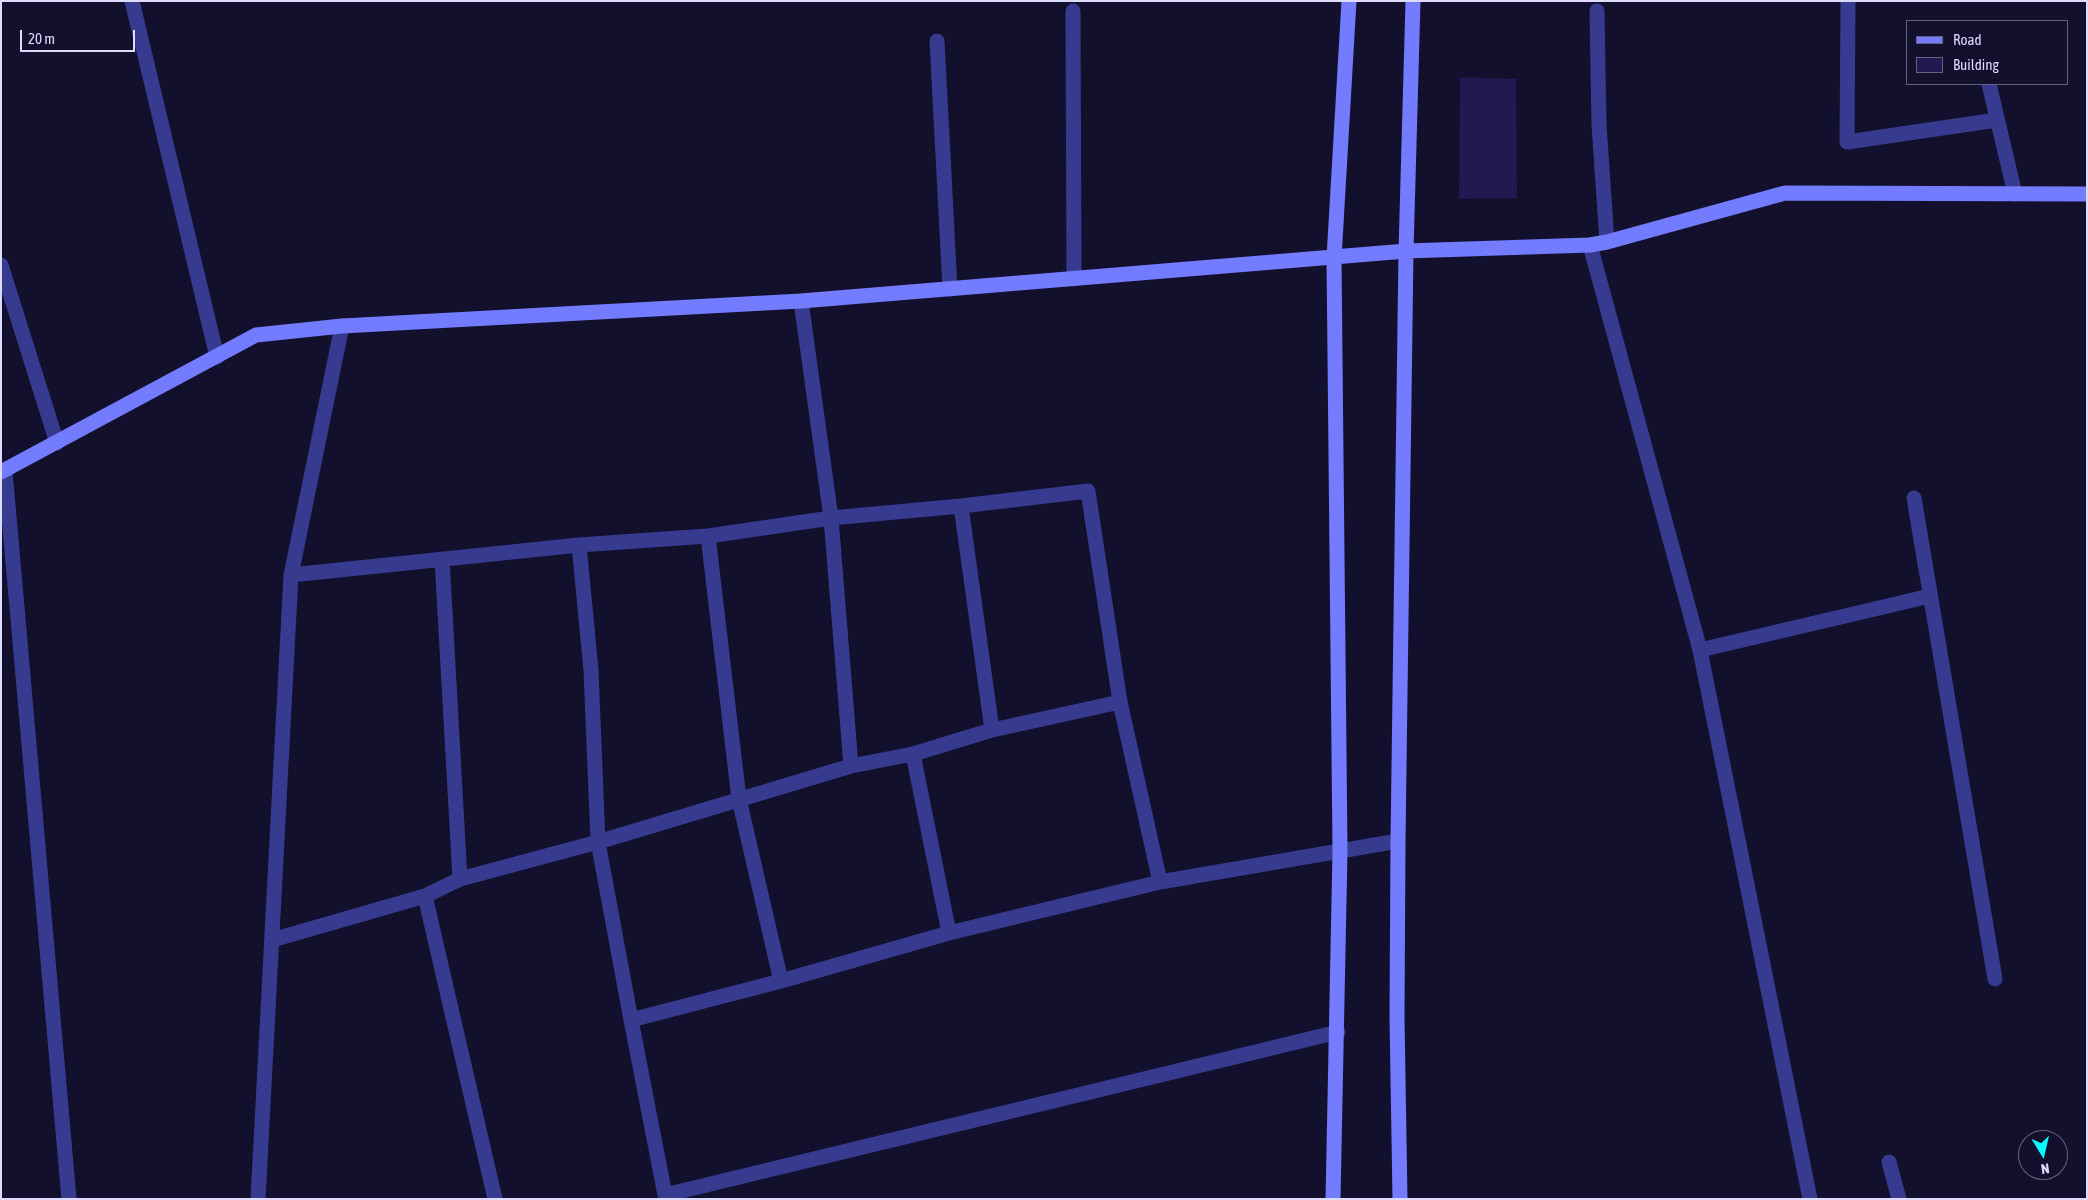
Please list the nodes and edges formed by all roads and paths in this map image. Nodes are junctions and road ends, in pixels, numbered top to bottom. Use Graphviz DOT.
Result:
graph roads {
  1 [pos="132,1"];
  2 [pos="1349,1"];
  3 [pos="1413,1"];
  4 [pos="1848,1"];
  5 [pos="1073,11"];
  6 [pos="1597,11"];
  7 [pos="937,41"];
  8 [pos="1989,85"];
  9 [pos="1997,120"];
  10 [pos="2015,194"];
  11 [pos="2087,194"];
  12 [pos="1607,242"];
  13 [pos="1590,245"];
  14 [pos="1406,251"];
  15 [pos="1334,258"];
  16 [pos="1,265"];
  17 [pos="1074,279"];
  18 [pos="950,289"];
  19 [pos="802,301"];
  20 [pos="342,326"];
  21 [pos="217,357"];
  22 [pos="57,443"];
  23 [pos="3,472"];
  24 [pos="1914,498"];
  25 [pos="961,506"];
  26 [pos="831,518"];
  27 [pos="708,536"];
  28 [pos="579,546"];
  29 [pos="442,559"];
  30 [pos="291,575"];
  31 [pos="1930,596"];
  32 [pos="1700,650"];
  33 [pos="1120,702"];
  34 [pos="992,730"];
  35 [pos="913,754"];
  36 [pos="851,766"];
  37 [pos="739,799"];
  38 [pos="1398,841"];
  39 [pos="598,842"];
  40 [pos="1340,851"];
  41 [pos="460,879"];
  42 [pos="1160,882"];
  43 [pos="425,896"];
  44 [pos="949,933"];
  45 [pos="272,940"];
  46 [pos="1995,979"];
  47 [pos="780,981"];
  48 [pos="631,1020"];
  49 [pos="1338,1032"];
  50 [pos="1889,1162"];
  51 [pos="666,1197"];
  52 [pos="69,1199"];
  53 [pos="258,1199"];
  54 [pos="495,1199"];
  55 [pos="1333,1199"];
  56 [pos="1400,1199"];
  57 [pos="1810,1199"];
  58 [pos="1899,1199"];
  1 -- 21 [label="street"];
  2 -- 15 [label="main road"];
  3 -- 14 [label="main road"];
  4 -- 9 [label="street"];
  5 -- 17 [label="street"];
  6 -- 12 [label="street"];
  7 -- 18 [label="street"];
  8 -- 9 [label="street"];
  9 -- 10 [label="street"];
  10 -- 11 [label="main road"];
  10 -- 12 [label="main road"];
  12 -- 13 [label="main road"];
  13 -- 14 [label="main road"];
  13 -- 32 [label="street"];
  14 -- 15 [label="main road"];
  14 -- 38 [label="main road"];
  15 -- 17 [label="main road"];
  15 -- 40 [label="main road"];
  16 -- 22 [label="street"];
  17 -- 18 [label="main road"];
  18 -- 19 [label="main road"];
  19 -- 20 [label="main road"];
  19 -- 26 [label="street"];
  20 -- 21 [label="main road"];
  20 -- 30 [label="street"];
  21 -- 22 [label="main road"];
  22 -- 23 [label="main road"];
  23 -- 52 [label="street"];
  24 -- 31 [label="street"];
  25 -- 26 [label="street"];
  25 -- 33 [label="street"];
  25 -- 34 [label="street"];
  26 -- 27 [label="street"];
  26 -- 36 [label="street"];
  27 -- 28 [label="street"];
  27 -- 37 [label="street"];
  28 -- 29 [label="street"];
  28 -- 39 [label="street"];
  29 -- 30 [label="street"];
  29 -- 41 [label="street"];
  30 -- 45 [label="street"];
  31 -- 32 [label="street"];
  31 -- 46 [label="street"];
  32 -- 57 [label="street"];
  33 -- 34 [label="street"];
  33 -- 42 [label="street"];
  34 -- 35 [label="street"];
  35 -- 36 [label="street"];
  35 -- 44 [label="street"];
  36 -- 37 [label="street"];
  37 -- 39 [label="street"];
  37 -- 47 [label="street"];
  38 -- 40 [label="street"];
  38 -- 56 [label="main road"];
  39 -- 41 [label="street"];
  39 -- 48 [label="street"];
  40 -- 42 [label="street"];
  40 -- 49 [label="main road"];
  41 -- 43 [label="street"];
  42 -- 44 [label="street"];
  43 -- 45 [label="street"];
  43 -- 54 [label="street"];
  44 -- 47 [label="street"];
  45 -- 53 [label="street"];
  47 -- 48 [label="street"];
  48 -- 51 [label="street"];
  49 -- 51 [label="street"];
  49 -- 55 [label="main road"];
  50 -- 58 [label="street"];
}
